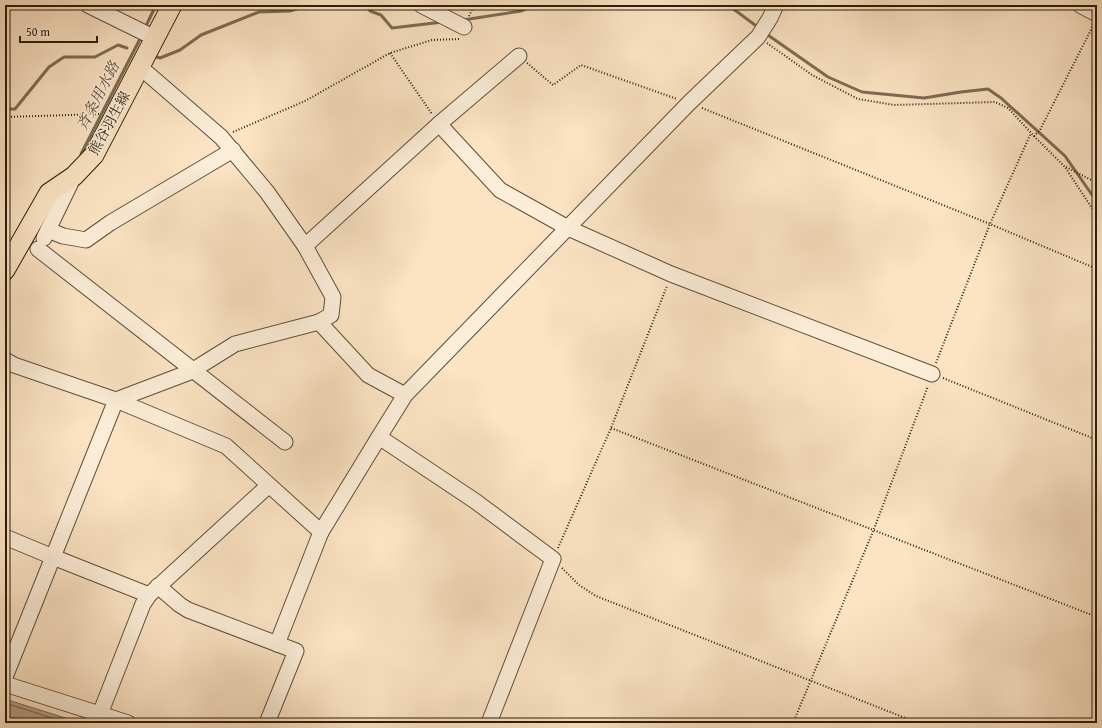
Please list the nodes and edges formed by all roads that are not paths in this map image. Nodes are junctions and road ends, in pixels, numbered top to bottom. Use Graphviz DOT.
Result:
graph roads {
  1 [pos="88,5"];
  2 [pos="172,5"];
  3 [pos="421,5"];
  4 [pos="776,5"];
  5 [pos="1080,5"];
  6 [pos="1097,14"];
  7 [pos="457,23"];
  8 [pos="149,35"];
  9 [pos="519,56"];
  10 [pos="140,67"];
  11 [pos="439,124"];
  12 [pos="233,150"];
  13 [pos="74,176"];
  14 [pos="568,228"];
  15 [pos="48,230"];
  16 [pos="30,244"];
  17 [pos="305,246"];
  18 [pos="5,270"];
  19 [pos="319,322"];
  20 [pos="5,360"];
  21 [pos="192,371"];
  22 [pos="932,374"];
  23 [pos="406,395"];
  24 [pos="116,400"];
  25 [pos="378,437"];
  26 [pos="285,442"];
  27 [pos="268,486"];
  28 [pos="320,532"];
  29 [pos="5,537"];
  30 [pos="53,557"];
  31 [pos="153,591"];
  32 [pos="277,644"];
  33 [pos="5,677"];
  34 [pos="5,684"];
  35 [pos="100,714"];
  36 [pos="128,723"];
  37 [pos="267,723"];
  38 [pos="489,723"];
  1 -- 8 [label="street"];
  2 -- 8 [label="main road, 熊谷羽生線"];
  3 -- 7 [label="street"];
  4 -- 14 [label="street"];
  5 -- 6 [label="street"];
  8 -- 10 [label="main road, 熊谷羽生線"];
  9 -- 11 [label="street"];
  10 -- 12 [label="street"];
  10 -- 13 [label="main road, 熊谷羽生線"];
  11 -- 14 [label="street"];
  11 -- 17 [label="street"];
  12 -- 15 [label="street"];
  12 -- 17 [label="street"];
  13 -- 15 [label="street"];
  13 -- 16 [label="main road, 熊谷羽生線"];
  14 -- 22 [label="street"];
  14 -- 23 [label="street"];
  15 -- 16 [label="street"];
  16 -- 18 [label="main road, 熊谷羽生線"];
  16 -- 21 [label="street"];
  17 -- 19 [label="street"];
  19 -- 21 [label="street"];
  19 -- 23 [label="street"];
  20 -- 24 [label="street"];
  21 -- 24 [label="street"];
  21 -- 26 [label="street"];
  23 -- 25 [label="street"];
  24 -- 27 [label="street"];
  24 -- 30 [label="street"];
  25 -- 28 [label="street"];
  25 -- 38 [label="street"];
  27 -- 28 [label="street"];
  27 -- 31 [label="street"];
  28 -- 32 [label="street"];
  29 -- 30 [label="street"];
  30 -- 31 [label="street"];
  30 -- 33 [label="street"];
  31 -- 32 [label="street"];
  31 -- 35 [label="street"];
  32 -- 37 [label="street"];
  34 -- 35 [label="street"];
  35 -- 36 [label="street"];
}
